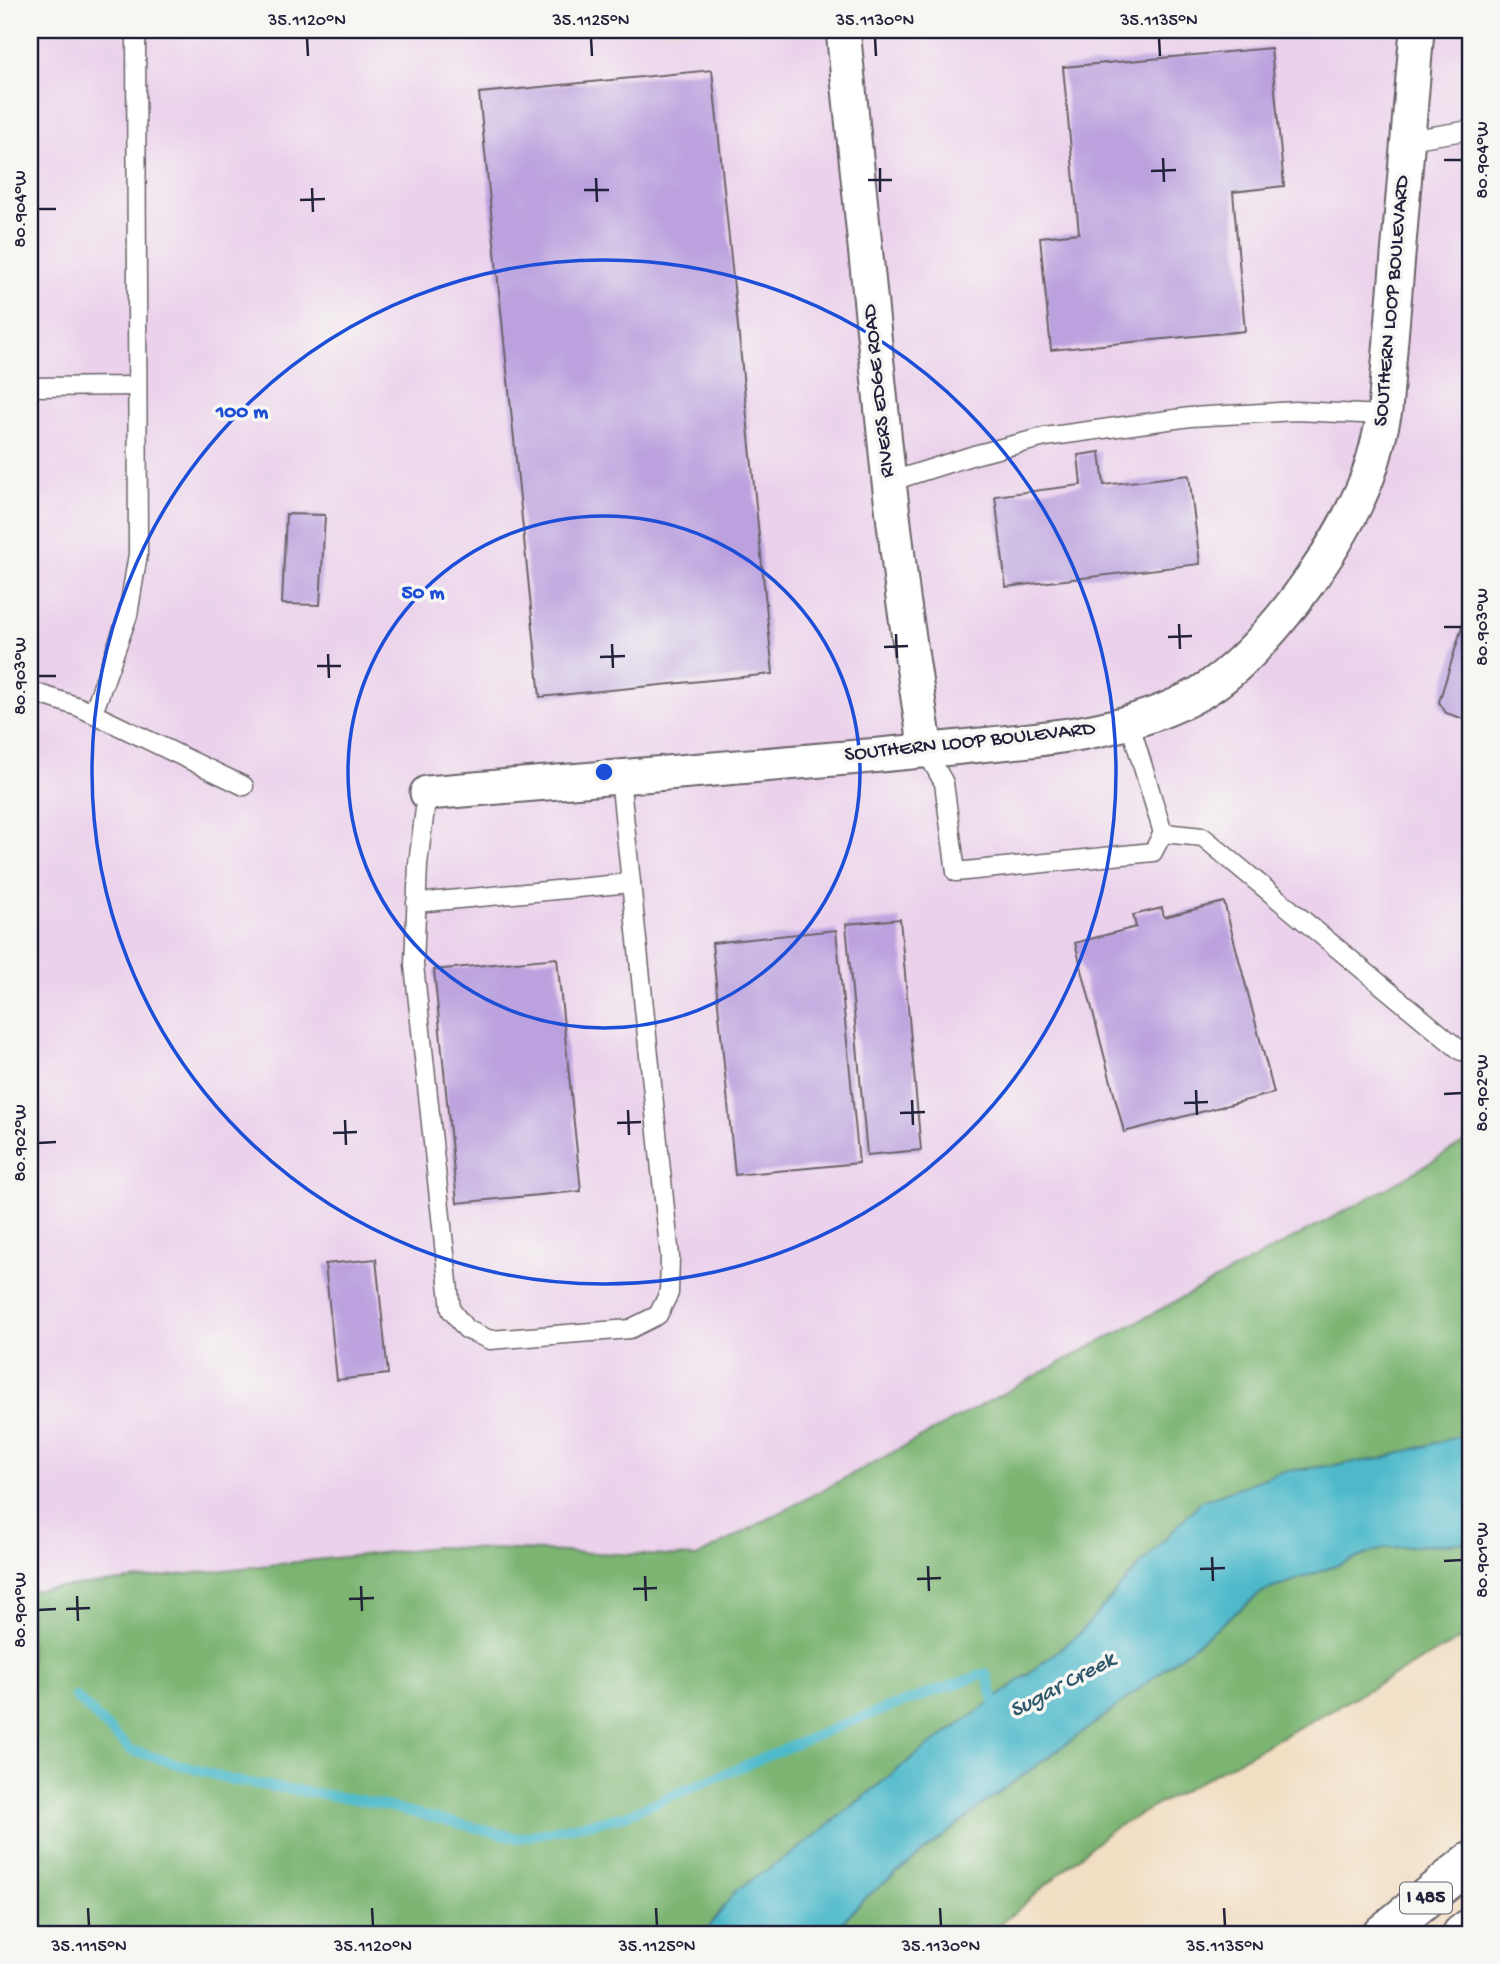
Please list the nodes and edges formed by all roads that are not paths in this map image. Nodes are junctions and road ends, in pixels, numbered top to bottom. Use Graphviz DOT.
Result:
graph roads {
  1 [pos="136,30"];
  2 [pos="843,30"];
  3 [pos="1418,30"];
  4 [pos="1470,130"];
  5 [pos="1408,140"];
  6 [pos="137,386"];
  7 [pos="30,387"];
  8 [pos="1384,415"];
  9 [pos="889,482"];
  10 [pos="30,691"];
  11 [pos="93,713"];
  12 [pos="1129,721"];
  13 [pos="926,751"];
  14 [pos="620,777"];
  15 [pos="244,786"];
  16 [pos="427,793"];
  17 [pos="1164,833"];
  18 [pos="631,883"];
  19 [pos="415,903"];
  20 [pos="1461,1051"];
  21 [pos="1470,1862"];
  22 [pos="1470,1928"];
  23 [pos="1382,1934"];
  24 [pos="1462,1934"];
  1 -- 6 [label="lane"];
  2 -- 9 [label="street, RIVERS EDGE ROAD"];
  3 -- 5 [label="street, SOUTHERN LOOP BOULEVARD"];
  4 -- 5 [label="lane"];
  5 -- 8 [label="street, SOUTHERN LOOP BOULEVARD"];
  6 -- 7 [label="lane"];
  6 -- 11 [label="lane"];
  8 -- 9 [label="lane"];
  8 -- 12 [label="street, SOUTHERN LOOP BOULEVARD"];
  9 -- 13 [label="street, RIVERS EDGE ROAD"];
  10 -- 11 [label="lane"];
  11 -- 15 [label="lane"];
  12 -- 13 [label="street, SOUTHERN LOOP BOULEVARD"];
  12 -- 17 [label="lane"];
  13 -- 14 [label="street, SOUTHERN LOOP BOULEVARD"];
  13 -- 17 [label="lane"];
  14 -- 16 [label="street, SOUTHERN LOOP BOULEVARD"];
  14 -- 18 [label="lane"];
  16 -- 19 [label="lane"];
  17 -- 20 [label="lane"];
  18 -- 19 [label="lane"];
  18 -- 19 [label="lane"];
  21 -- 23 [label="highway, I 485"];
  22 -- 24 [label="highway, I 485"];
}
